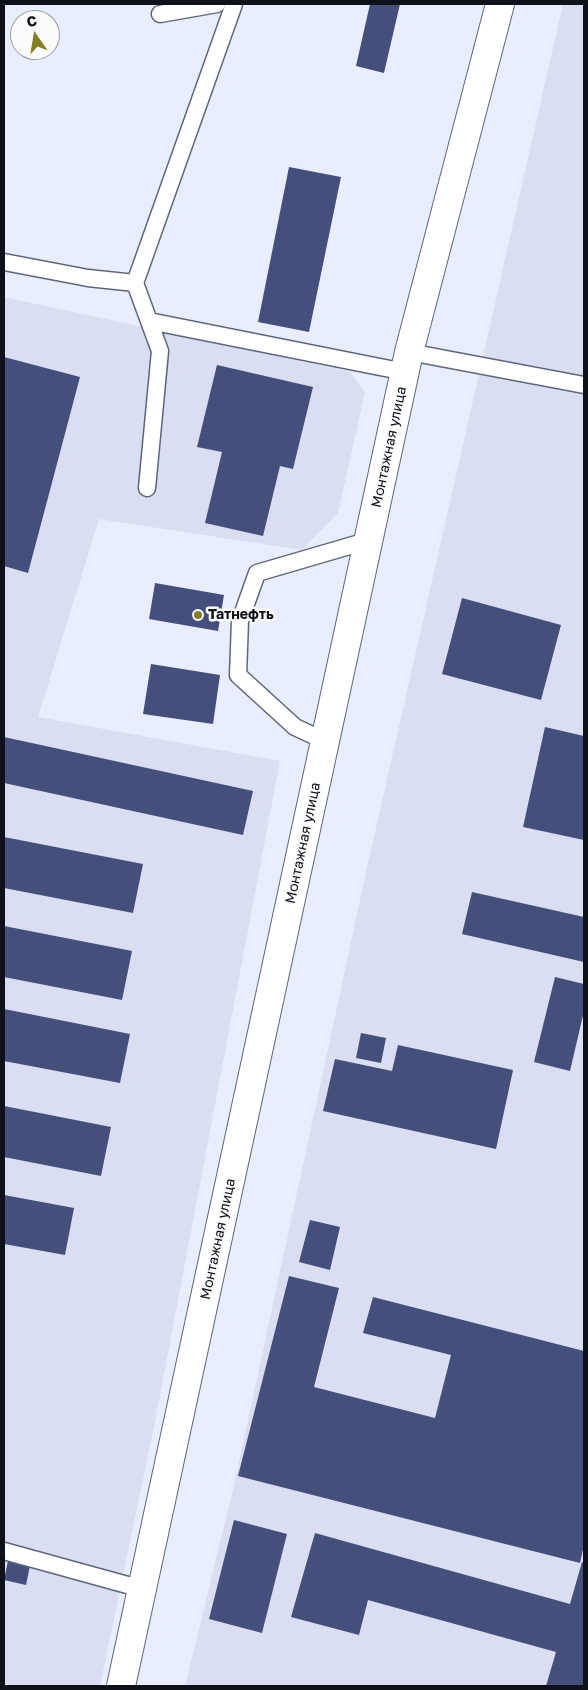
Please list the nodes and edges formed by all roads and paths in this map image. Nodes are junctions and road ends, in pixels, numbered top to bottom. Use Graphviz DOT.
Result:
graph roads {
  1 [pos="217,4"];
  2 [pos="234,4"];
  3 [pos="500,4"];
  4 [pos="160,14"];
  5 [pos="4,262"];
  6 [pos="135,282"];
  7 [pos="149,321"];
  8 [pos="407,362"];
  9 [pos="584,385"];
  10 [pos="147,488"];
  11 [pos="370,540"];
  12 [pos="325,741"];
  13 [pos="4,1551"];
  14 [pos="142,1589"];
  15 [pos="121,1686"];
  1 -- 4 [label="lane"];
  2 -- 6 [label="lane"];
  3 -- 8 [label="street, Монтажная улица"];
  5 -- 6 [label="lane"];
  6 -- 7 [label="lane"];
  7 -- 8 [label="lane"];
  7 -- 10 [label="lane"];
  8 -- 9 [label="lane"];
  8 -- 11 [label="street, Монтажная улица"];
  11 -- 12 [label="street, Монтажная улица"];
  11 -- 12 [label="lane"];
  12 -- 14 [label="street, Монтажная улица"];
  13 -- 14 [label="lane"];
  14 -- 15 [label="street, Монтажная улица"];
}
